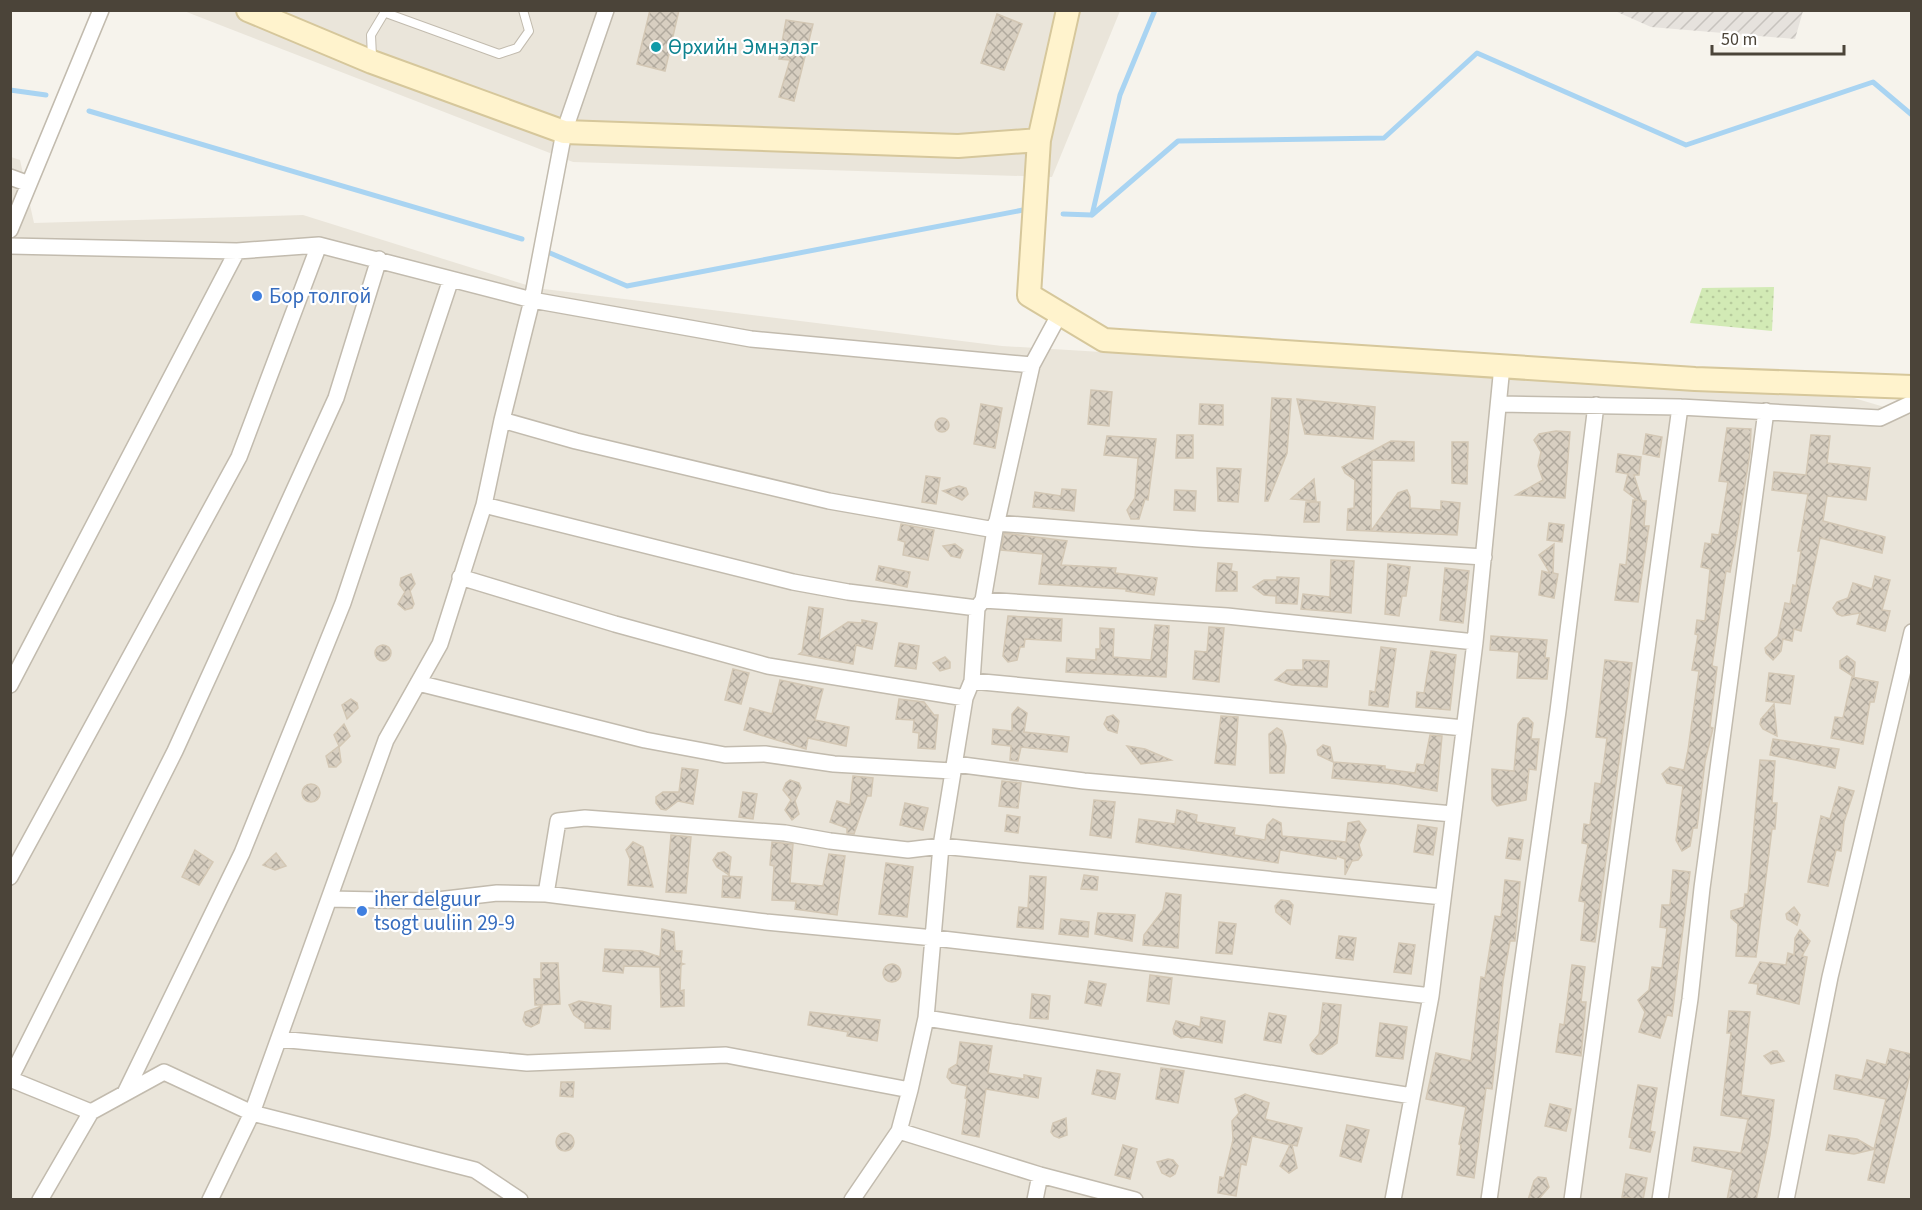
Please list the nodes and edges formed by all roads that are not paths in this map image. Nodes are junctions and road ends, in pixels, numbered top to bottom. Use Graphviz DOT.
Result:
graph roads {
  1 [pos="101,10"];
  2 [pos="248,10"];
  3 [pos="524,10"];
  4 [pos="606,10"];
  5 [pos="1068,10"];
  6 [pos="386,12"];
  7 [pos="372,62"];
  8 [pos="564,132"];
  9 [pos="1039,140"];
  10 [pos="10,177"];
  11 [pos="30,184"];
  12 [pos="10,230"];
  13 [pos="319,245"];
  14 [pos="10,246"];
  15 [pos="237,251"];
  16 [pos="379,259"];
  17 [pos="451,279"];
  18 [pos="532,300"];
  19 [pos="1059,315"];
  20 [pos="1032,365"];
  21 [pos="1502,366"];
  22 [pos="1911,387"];
  23 [pos="1911,403"];
  24 [pos="1499,404"];
  25 [pos="1596,405"];
  26 [pos="1680,407"];
  27 [pos="1766,411"];
  28 [pos="502,420"];
  29 [pos="484,506"];
  30 [pos="995,527"];
  31 [pos="1484,557"];
  32 [pos="460,577"];
  33 [pos="980,604"];
  34 [pos="1911,632"];
  35 [pos="1474,642"];
  36 [pos="972,681"];
  37 [pos="418,683"];
  38 [pos="10,685"];
  39 [pos="965,698"];
  40 [pos="1464,728"];
  41 [pos="954,767"];
  42 [pos="1453,814"];
  43 [pos="941,846"];
  44 [pos="10,877"];
  45 [pos="546,894"];
  46 [pos="1443,897"];
  47 [pos="329,899"];
  48 [pos="934,938"];
  49 [pos="1431,996"];
  50 [pos="926,1018"];
  51 [pos="279,1039"];
  52 [pos="11,1079"];
  53 [pos="910,1090"];
  54 [pos="125,1093"];
  55 [pos="1412,1096"];
  56 [pos="91,1112"];
  57 [pos="252,1113"];
  58 [pos="899,1131"];
  59 [pos="1040,1175"];
  60 [pos="40,1200"];
  61 [pos="210,1200"];
  62 [pos="520,1200"];
  63 [pos="852,1200"];
  64 [pos="1035,1200"];
  65 [pos="1135,1200"];
  66 [pos="1393,1200"];
  67 [pos="1489,1200"];
  68 [pos="1572,1200"];
  69 [pos="1660,1200"];
  70 [pos="1786,1200"];
  1 -- 11 [label="street"];
  2 -- 7 [label="street"];
  3 -- 6 [label="lane"];
  4 -- 8 [label="street"];
  5 -- 9 [label="street"];
  6 -- 7 [label="lane"];
  7 -- 8 [label="street"];
  8 -- 9 [label="street"];
  8 -- 18 [label="street"];
  9 -- 19 [label="street"];
  10 -- 11 [label="street"];
  11 -- 12 [label="street"];
  13 -- 15 [label="street"];
  13 -- 16 [label="street"];
  13 -- 44 [label="street"];
  14 -- 15 [label="street"];
  15 -- 38 [label="street"];
  16 -- 17 [label="street"];
  16 -- 52 [label="street"];
  17 -- 18 [label="street"];
  17 -- 54 [label="street"];
  18 -- 20 [label="street"];
  18 -- 28 [label="street"];
  19 -- 20 [label="street"];
  19 -- 21 [label="street"];
  20 -- 30 [label="street"];
  21 -- 22 [label="street"];
  21 -- 24 [label="street"];
  23 -- 27 [label="street"];
  24 -- 25 [label="street"];
  24 -- 31 [label="street"];
  25 -- 26 [label="street"];
  25 -- 67 [label="street"];
  26 -- 27 [label="street"];
  26 -- 68 [label="street"];
  27 -- 69 [label="street"];
  28 -- 29 [label="street"];
  28 -- 30 [label="street"];
  29 -- 32 [label="street"];
  29 -- 33 [label="street"];
  30 -- 31 [label="street"];
  30 -- 33 [label="street"];
  31 -- 35 [label="street"];
  32 -- 37 [label="street"];
  32 -- 39 [label="street"];
  33 -- 35 [label="street"];
  33 -- 36 [label="street"];
  34 -- 70 [label="street"];
  35 -- 40 [label="street"];
  36 -- 39 [label="street"];
  36 -- 40 [label="street"];
  37 -- 41 [label="street"];
  37 -- 47 [label="street"];
  39 -- 41 [label="street"];
  40 -- 42 [label="street"];
  41 -- 42 [label="street"];
  41 -- 43 [label="street"];
  42 -- 46 [label="street"];
  43 -- 45 [label="street"];
  43 -- 46 [label="street"];
  43 -- 48 [label="street"];
  45 -- 47 [label="street"];
  45 -- 48 [label="street"];
  46 -- 49 [label="street"];
  47 -- 51 [label="street"];
  48 -- 49 [label="street"];
  48 -- 50 [label="street"];
  49 -- 55 [label="street"];
  50 -- 53 [label="street"];
  50 -- 55 [label="street"];
  51 -- 53 [label="street"];
  51 -- 57 [label="street"];
  52 -- 56 [label="street"];
  53 -- 58 [label="street"];
  54 -- 56 [label="street"];
  54 -- 57 [label="street"];
  55 -- 66 [label="street"];
  56 -- 60 [label="street"];
  57 -- 61 [label="street"];
  57 -- 62 [label="street"];
  58 -- 59 [label="street"];
  58 -- 63 [label="street"];
  59 -- 64 [label="street"];
  59 -- 65 [label="street"];
}
